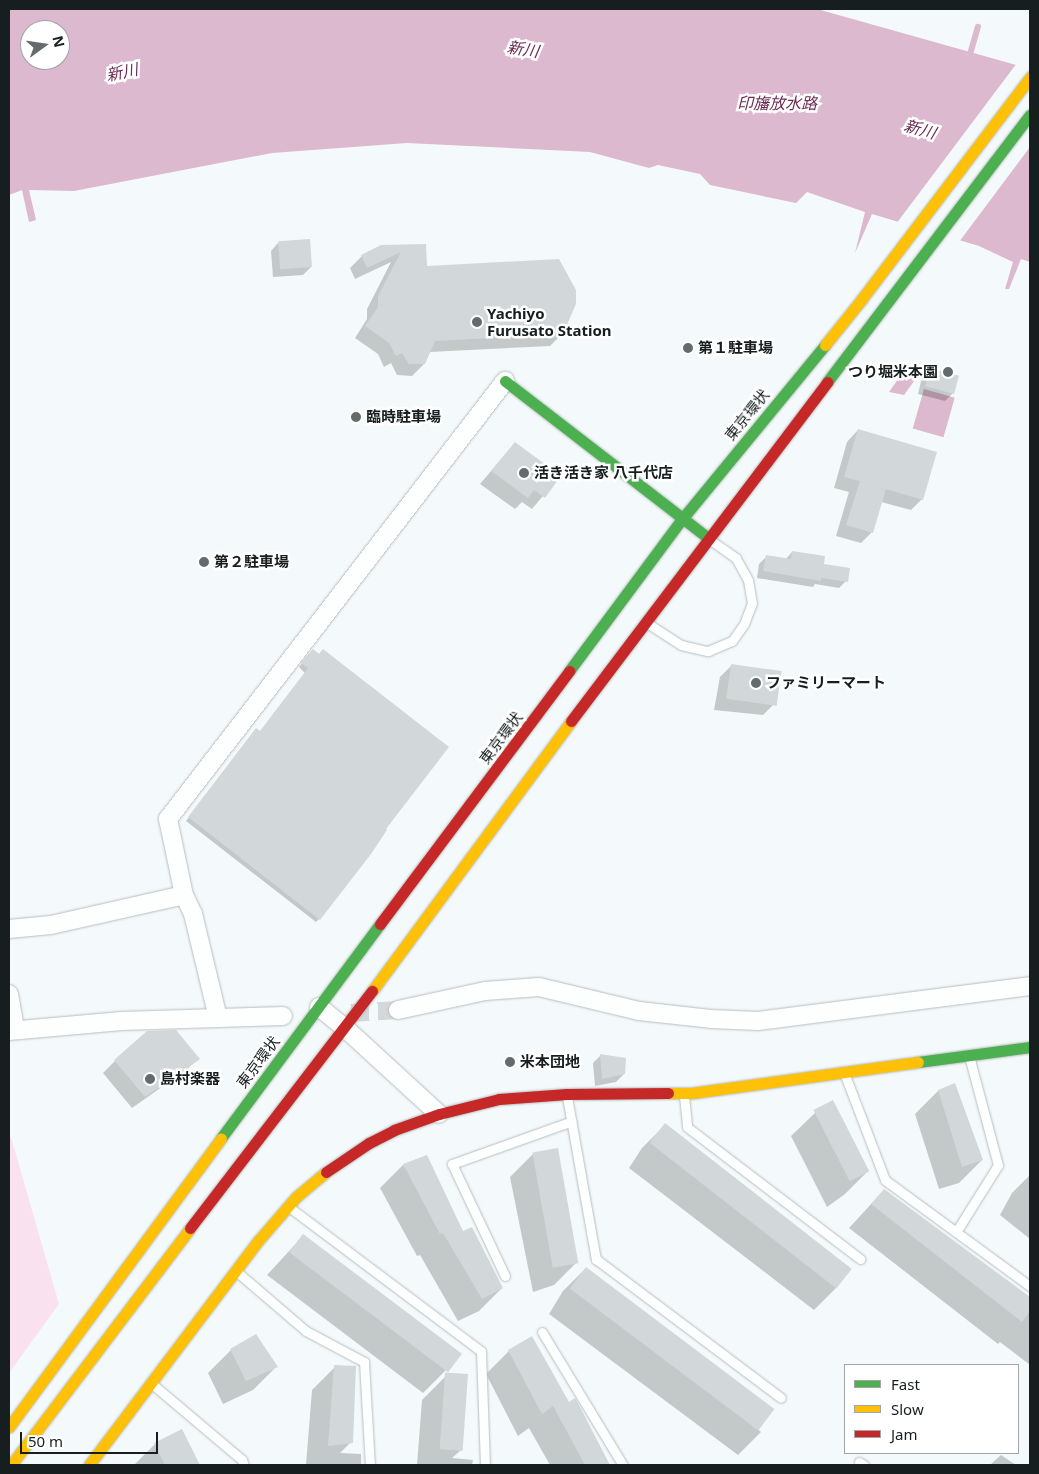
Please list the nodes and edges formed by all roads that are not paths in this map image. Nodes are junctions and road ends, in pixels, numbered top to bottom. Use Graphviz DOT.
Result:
graph roads {
  1 [pos="1030,77"];
  2 [pos="1030,115"];
  3 [pos="505,381"];
  4 [pos="682,519"];
  5 [pos="708,538"];
  6 [pos="647,623"];
  7 [pos="184,895"];
  8 [pos="9,929"];
  9 [pos="1030,986"];
  10 [pos="9,994"];
  11 [pos="319,1007"];
  12 [pos="398,1010"];
  13 [pos="283,1016"];
  14 [pos="218,1018"];
  15 [pos="345,1028"];
  16 [pos="12,1030"];
  17 [pos="1030,1047"];
  18 [pos="969,1056"];
  19 [pos="844,1072"];
  20 [pos="683,1093"];
  21 [pos="567,1094"];
  22 [pos="439,1114"];
  23 [pos="572,1121"];
  24 [pos="288,1206"];
  25 [pos="956,1232"];
  26 [pos="860,1259"];
  27 [pos="236,1271"];
  28 [pos="505,1276"];
  29 [pos="1030,1286"];
  30 [pos="542,1332"];
  31 [pos="151,1383"];
  32 [pos="781,1398"];
  33 [pos="9,1426"];
  34 [pos="11,1465"];
  35 [pos="89,1465"];
  36 [pos="244,1465"];
  37 [pos="370,1465"];
  38 [pos="485,1465"];
  39 [pos="623,1465"];
  1 -- 4 [label="main road, 東京環状"];
  2 -- 5 [label="main road"];
  3 -- 4 [label="main road"];
  3 -- 7 [label="street"];
  4 -- 5 [label="main road"];
  4 -- 11 [label="main road, 東京環状"];
  5 -- 6 [label="main road"];
  5 -- 6 [label="lane"];
  6 -- 15 [label="main road"];
  7 -- 8 [label="street"];
  7 -- 14 [label="street"];
  9 -- 12 [label="street"];
  10 -- 16 [label="street"];
  11 -- 15 [label="street"];
  11 -- 33 [label="main road, 東京環状"];
  13 -- 14 [label="street"];
  14 -- 16 [label="street"];
  15 -- 22 [label="street"];
  15 -- 34 [label="main road"];
  17 -- 18 [label="main road"];
  18 -- 19 [label="main road"];
  18 -- 25 [label="lane"];
  19 -- 20 [label="main road"];
  19 -- 25 [label="lane"];
  20 -- 21 [label="main road"];
  20 -- 26 [label="lane"];
  21 -- 22 [label="main road"];
  21 -- 23 [label="lane"];
  22 -- 24 [label="main road"];
  23 -- 28 [label="lane"];
  23 -- 32 [label="lane"];
  24 -- 27 [label="main road"];
  24 -- 38 [label="lane"];
  25 -- 29 [label="lane"];
  27 -- 31 [label="main road"];
  27 -- 37 [label="lane"];
  30 -- 39 [label="lane"];
  31 -- 35 [label="main road"];
  31 -- 36 [label="lane"];
}
